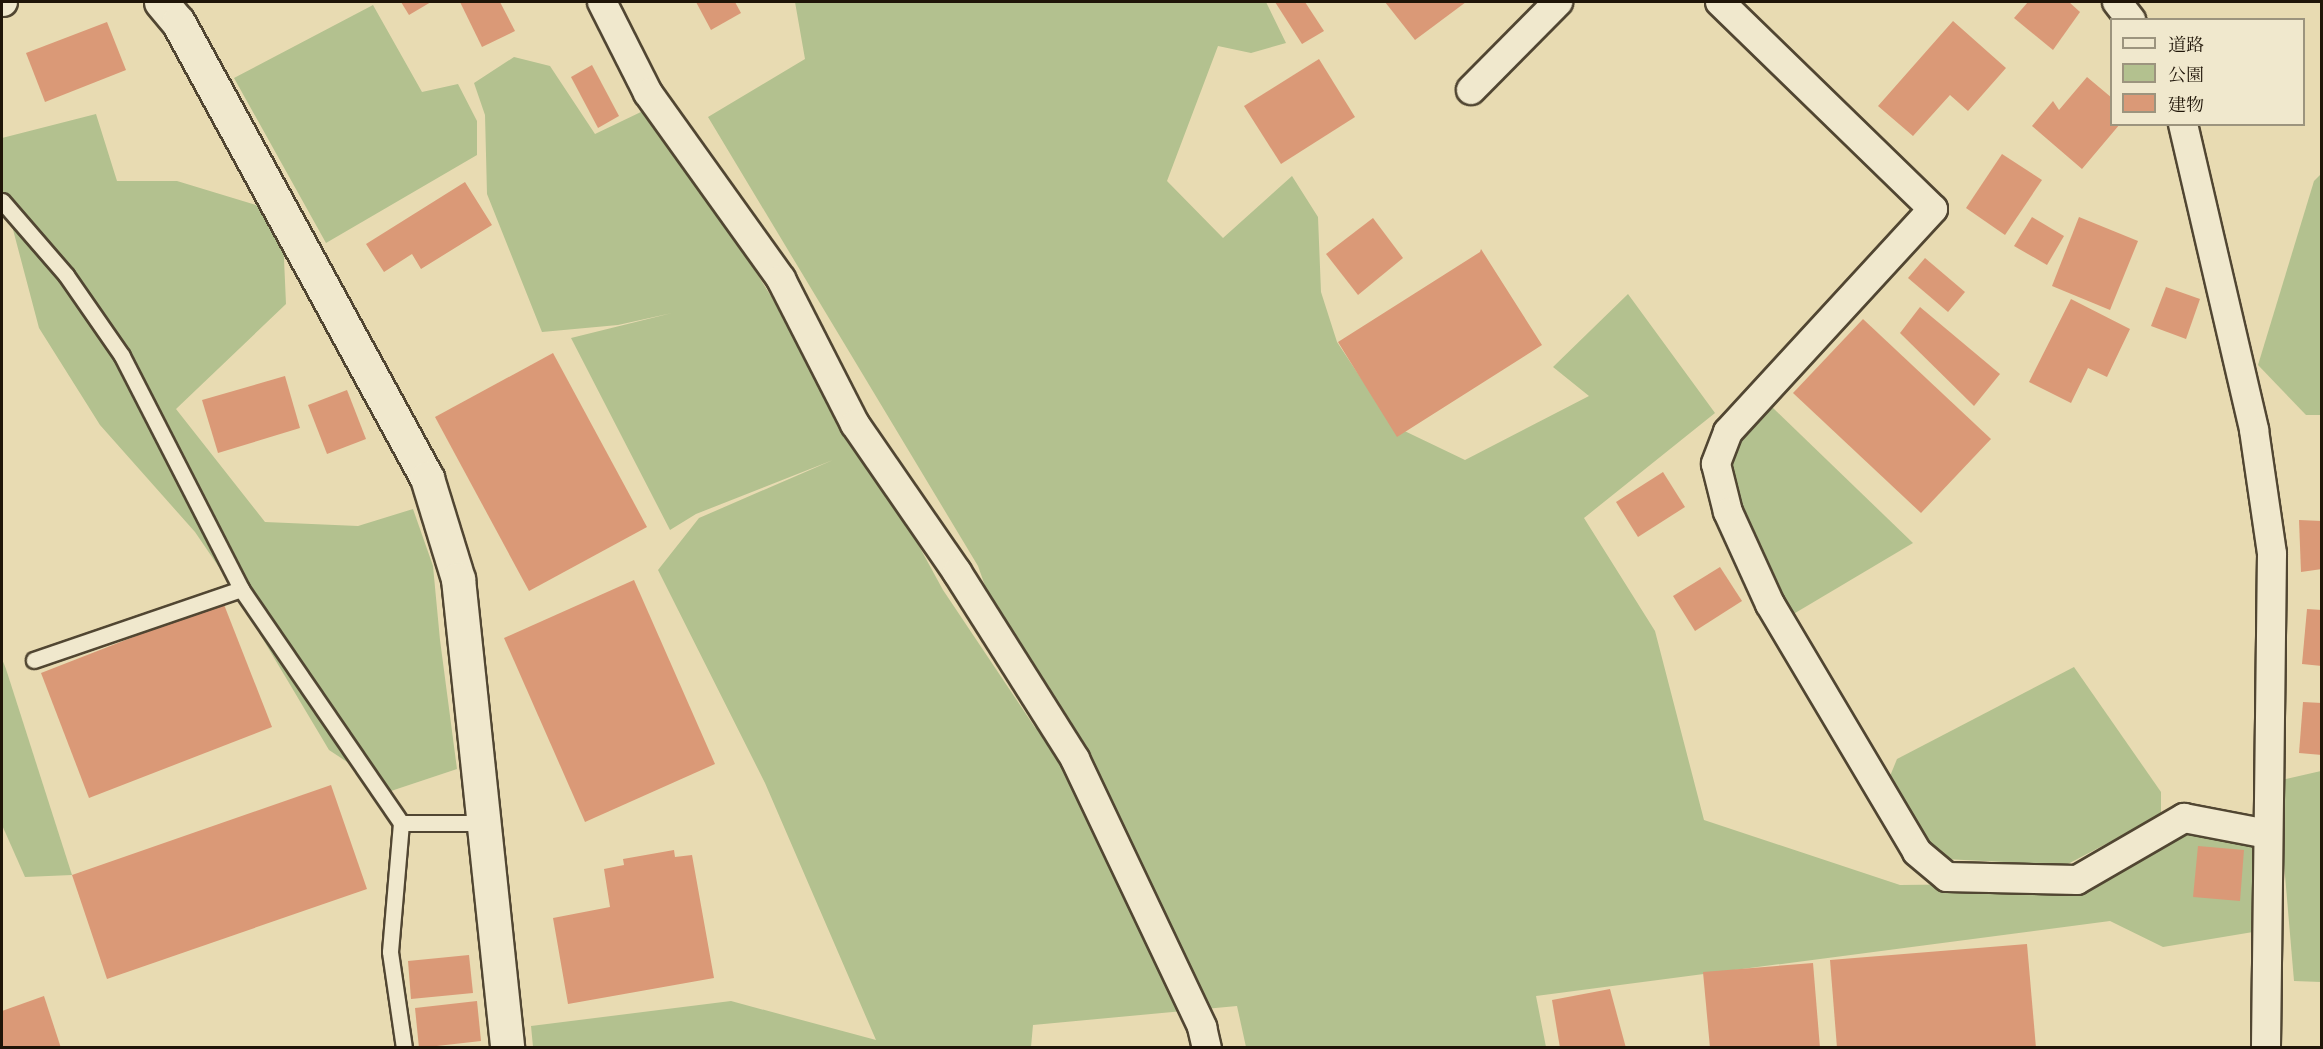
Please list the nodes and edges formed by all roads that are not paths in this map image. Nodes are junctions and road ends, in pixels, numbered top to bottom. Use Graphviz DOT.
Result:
graph roads {
  1 [pos="161,2"];
  2 [pos="602,2"];
  3 [pos="1558,2"];
  4 [pos="1720,2"];
  5 [pos="2117,2"];
  6 [pos="2129,18"];
  7 [pos="1471,90"];
  8 [pos="2183,126"];
  9 [pos="2,201"];
  10 [pos="241,589"];
  11 [pos="34,660"];
  12 [pos="484,822"];
  13 [pos="401,823"];
  14 [pos="2267,834"];
  15 [pos="404,1047"];
  16 [pos="507,1047"];
  17 [pos="1207,1047"];
  18 [pos="2266,1047"];
  1 -- 12 [label="street"];
  2 -- 17 [label="street"];
  3 -- 7 [label="street"];
  4 -- 14 [label="street"];
  5 -- 6 [label="street"];
  8 -- 14 [label="street"];
  9 -- 10 [label="lane"];
  10 -- 11 [label="lane"];
  10 -- 13 [label="lane"];
  12 -- 13 [label="lane"];
  12 -- 16 [label="street"];
  13 -- 15 [label="lane"];
  14 -- 18 [label="street"];
}
